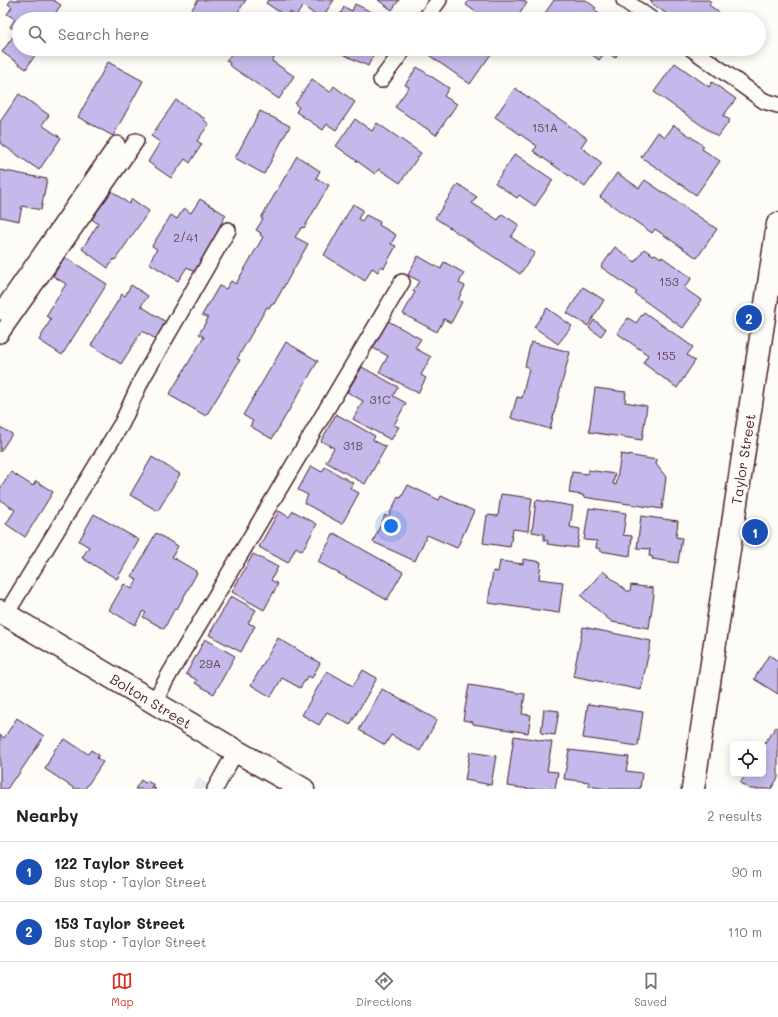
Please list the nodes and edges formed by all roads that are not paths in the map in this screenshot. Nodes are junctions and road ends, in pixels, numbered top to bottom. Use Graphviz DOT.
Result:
graph roads {
  1 [pos="439,0"];
  2 [pos="624,0"];
  3 [pos="430,12"];
  4 [pos="641,12"];
  5 [pos="399,56"];
  6 [pos="702,56"];
  7 [pos="381,80"];
  8 [pos="778,105"];
  9 [pos="136,141"];
  10 [pos="117,144"];
  11 [pos="778,224"];
  12 [pos="228,230"];
  13 [pos="402,282"];
  14 [pos="0,312"];
  15 [pos="0,335"];
  16 [pos="3,612"];
  17 [pos="154,702"];
  18 [pos="236,751"];
  19 [pos="215,789"];
  20 [pos="303,789"];
  21 [pos="693,789"];
  1 -- 3 [label="lane"];
  2 -- 4 [label="lane"];
  5 -- 7 [label="lane"];
  6 -- 8 [label="lane"];
  9 -- 15 [label="lane"];
  10 -- 14 [label="lane"];
  11 -- 21 [label="street, Taylor Street"];
  12 -- 16 [label="lane"];
  13 -- 17 [label="lane"];
  16 -- 17 [label="street, Bolton Street"];
  17 -- 18 [label="street, Bolton Street"];
  18 -- 19 [label="lane"];
  18 -- 20 [label="street, Bolton Street"];
}
